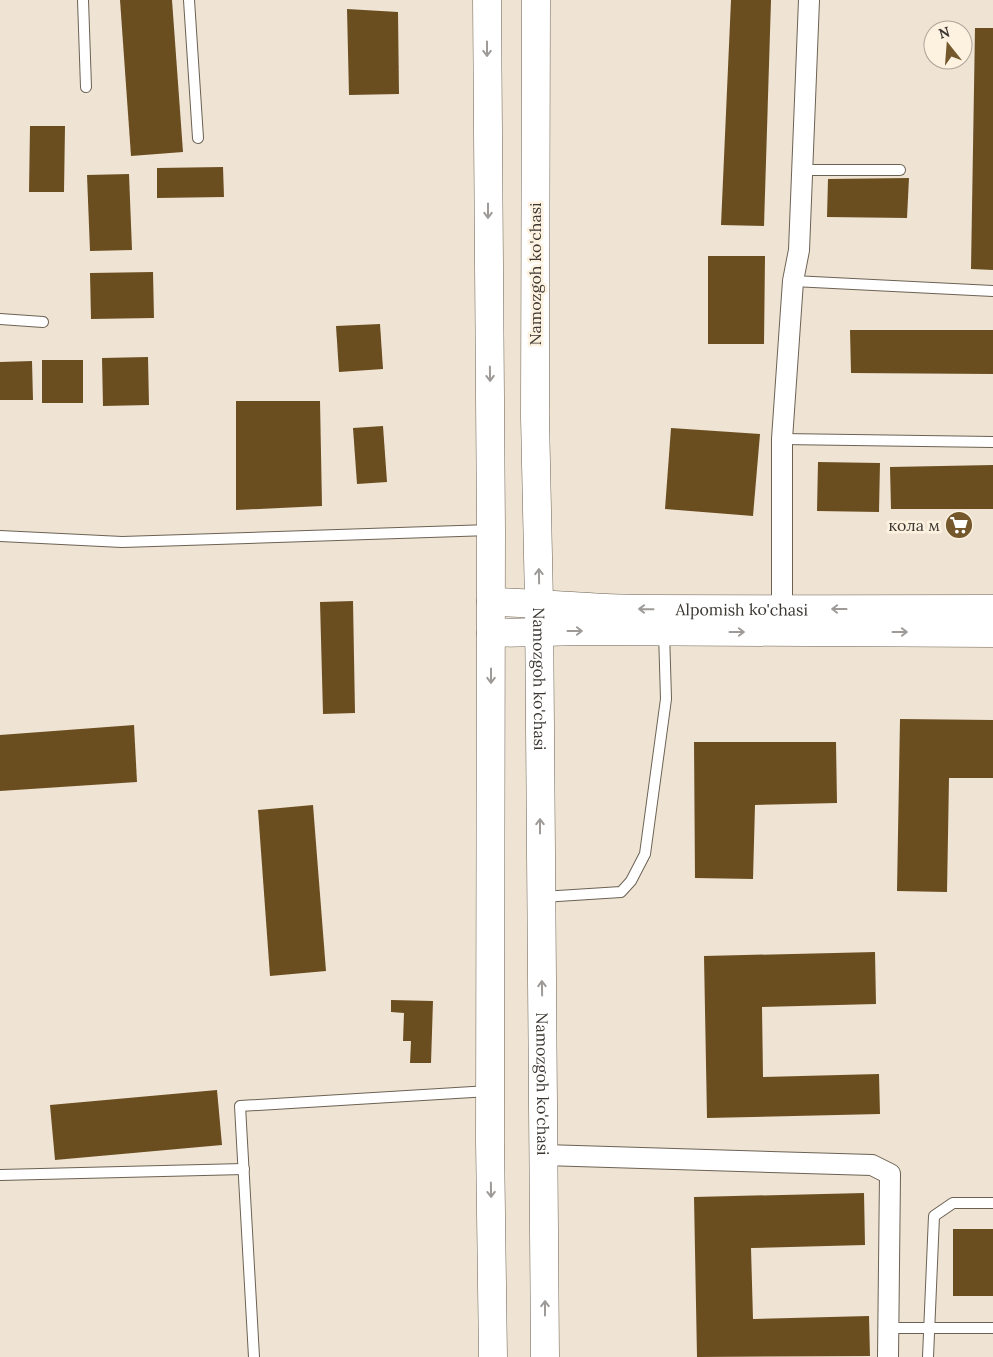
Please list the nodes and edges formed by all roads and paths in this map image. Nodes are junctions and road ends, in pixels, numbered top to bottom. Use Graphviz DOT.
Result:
graph roads {
  1 [pos="83,0"];
  2 [pos="189,0"];
  3 [pos="487,0"];
  4 [pos="536,0"];
  5 [pos="809,0"];
  6 [pos="86,87"];
  7 [pos="198,138"];
  8 [pos="802,170"];
  9 [pos="900,170"];
  10 [pos="793,282"];
  11 [pos="993,291"];
  12 [pos="0,319"];
  13 [pos="43,322"];
  14 [pos="782,439"];
  15 [pos="993,442"];
  16 [pos="491,530"];
  17 [pos="0,536"];
  18 [pos="491,602"];
  19 [pos="540,602"];
  20 [pos="782,608"];
  21 [pos="993,609"];
  22 [pos="540,631"];
  23 [pos="664,631"];
  24 [pos="491,633"];
  25 [pos="993,633"];
  26 [pos="541,897"];
  27 [pos="490,1090"];
  28 [pos="544,1155"];
  29 [pos="244,1169"];
  30 [pos="0,1175"];
  31 [pos="993,1203"];
  32 [pos="930,1327"];
  33 [pos="889,1328"];
  34 [pos="993,1328"];
  35 [pos="254,1357"];
  36 [pos="492,1357"];
  37 [pos="545,1357"];
  38 [pos="888,1357"];
  39 [pos="928,1357"];
  1 -- 6 [label="lane"];
  2 -- 7 [label="lane"];
  3 -- 16 [label="main road, one-way"];
  19 -- 4 [label="main road, Namozgoh ko'chasi, one-way"];
  5 -- 8 [label="street"];
  8 -- 9 [label="lane"];
  8 -- 10 [label="street"];
  10 -- 11 [label="lane"];
  10 -- 14 [label="street"];
  12 -- 13 [label="lane"];
  14 -- 15 [label="lane"];
  14 -- 20 [label="street"];
  16 -- 17 [label="lane"];
  16 -- 18 [label="main road"];
  18 -- 19 [label="main road, Alpomish ko'chasi"];
  18 -- 24 [label="main road"];
  20 -- 19 [label="main road, Alpomish ko'chasi, one-way"];
  19 -- 22 [label="main road, Namozgoh ko'chasi"];
  21 -- 20 [label="main road, Alpomish ko'chasi, one-way"];
  22 -- 23 [label="main road, one-way"];
  22 -- 24 [label="main road"];
  26 -- 22 [label="main road, Namozgoh ko'chasi, one-way"];
  23 -- 25 [label="main road, one-way"];
  23 -- 26 [label="lane"];
  24 -- 27 [label="main road, one-way"];
  28 -- 26 [label="main road, Namozgoh ko'chasi, one-way"];
  27 -- 29 [label="lane"];
  27 -- 36 [label="main road, one-way"];
  28 -- 33 [label="street"];
  37 -- 28 [label="main road, Namozgoh ko'chasi, one-way"];
  29 -- 30 [label="lane"];
  29 -- 35 [label="lane"];
  31 -- 32 [label="lane"];
  32 -- 33 [label="lane"];
  32 -- 34 [label="lane"];
  32 -- 39 [label="lane"];
  33 -- 38 [label="street"];
}
